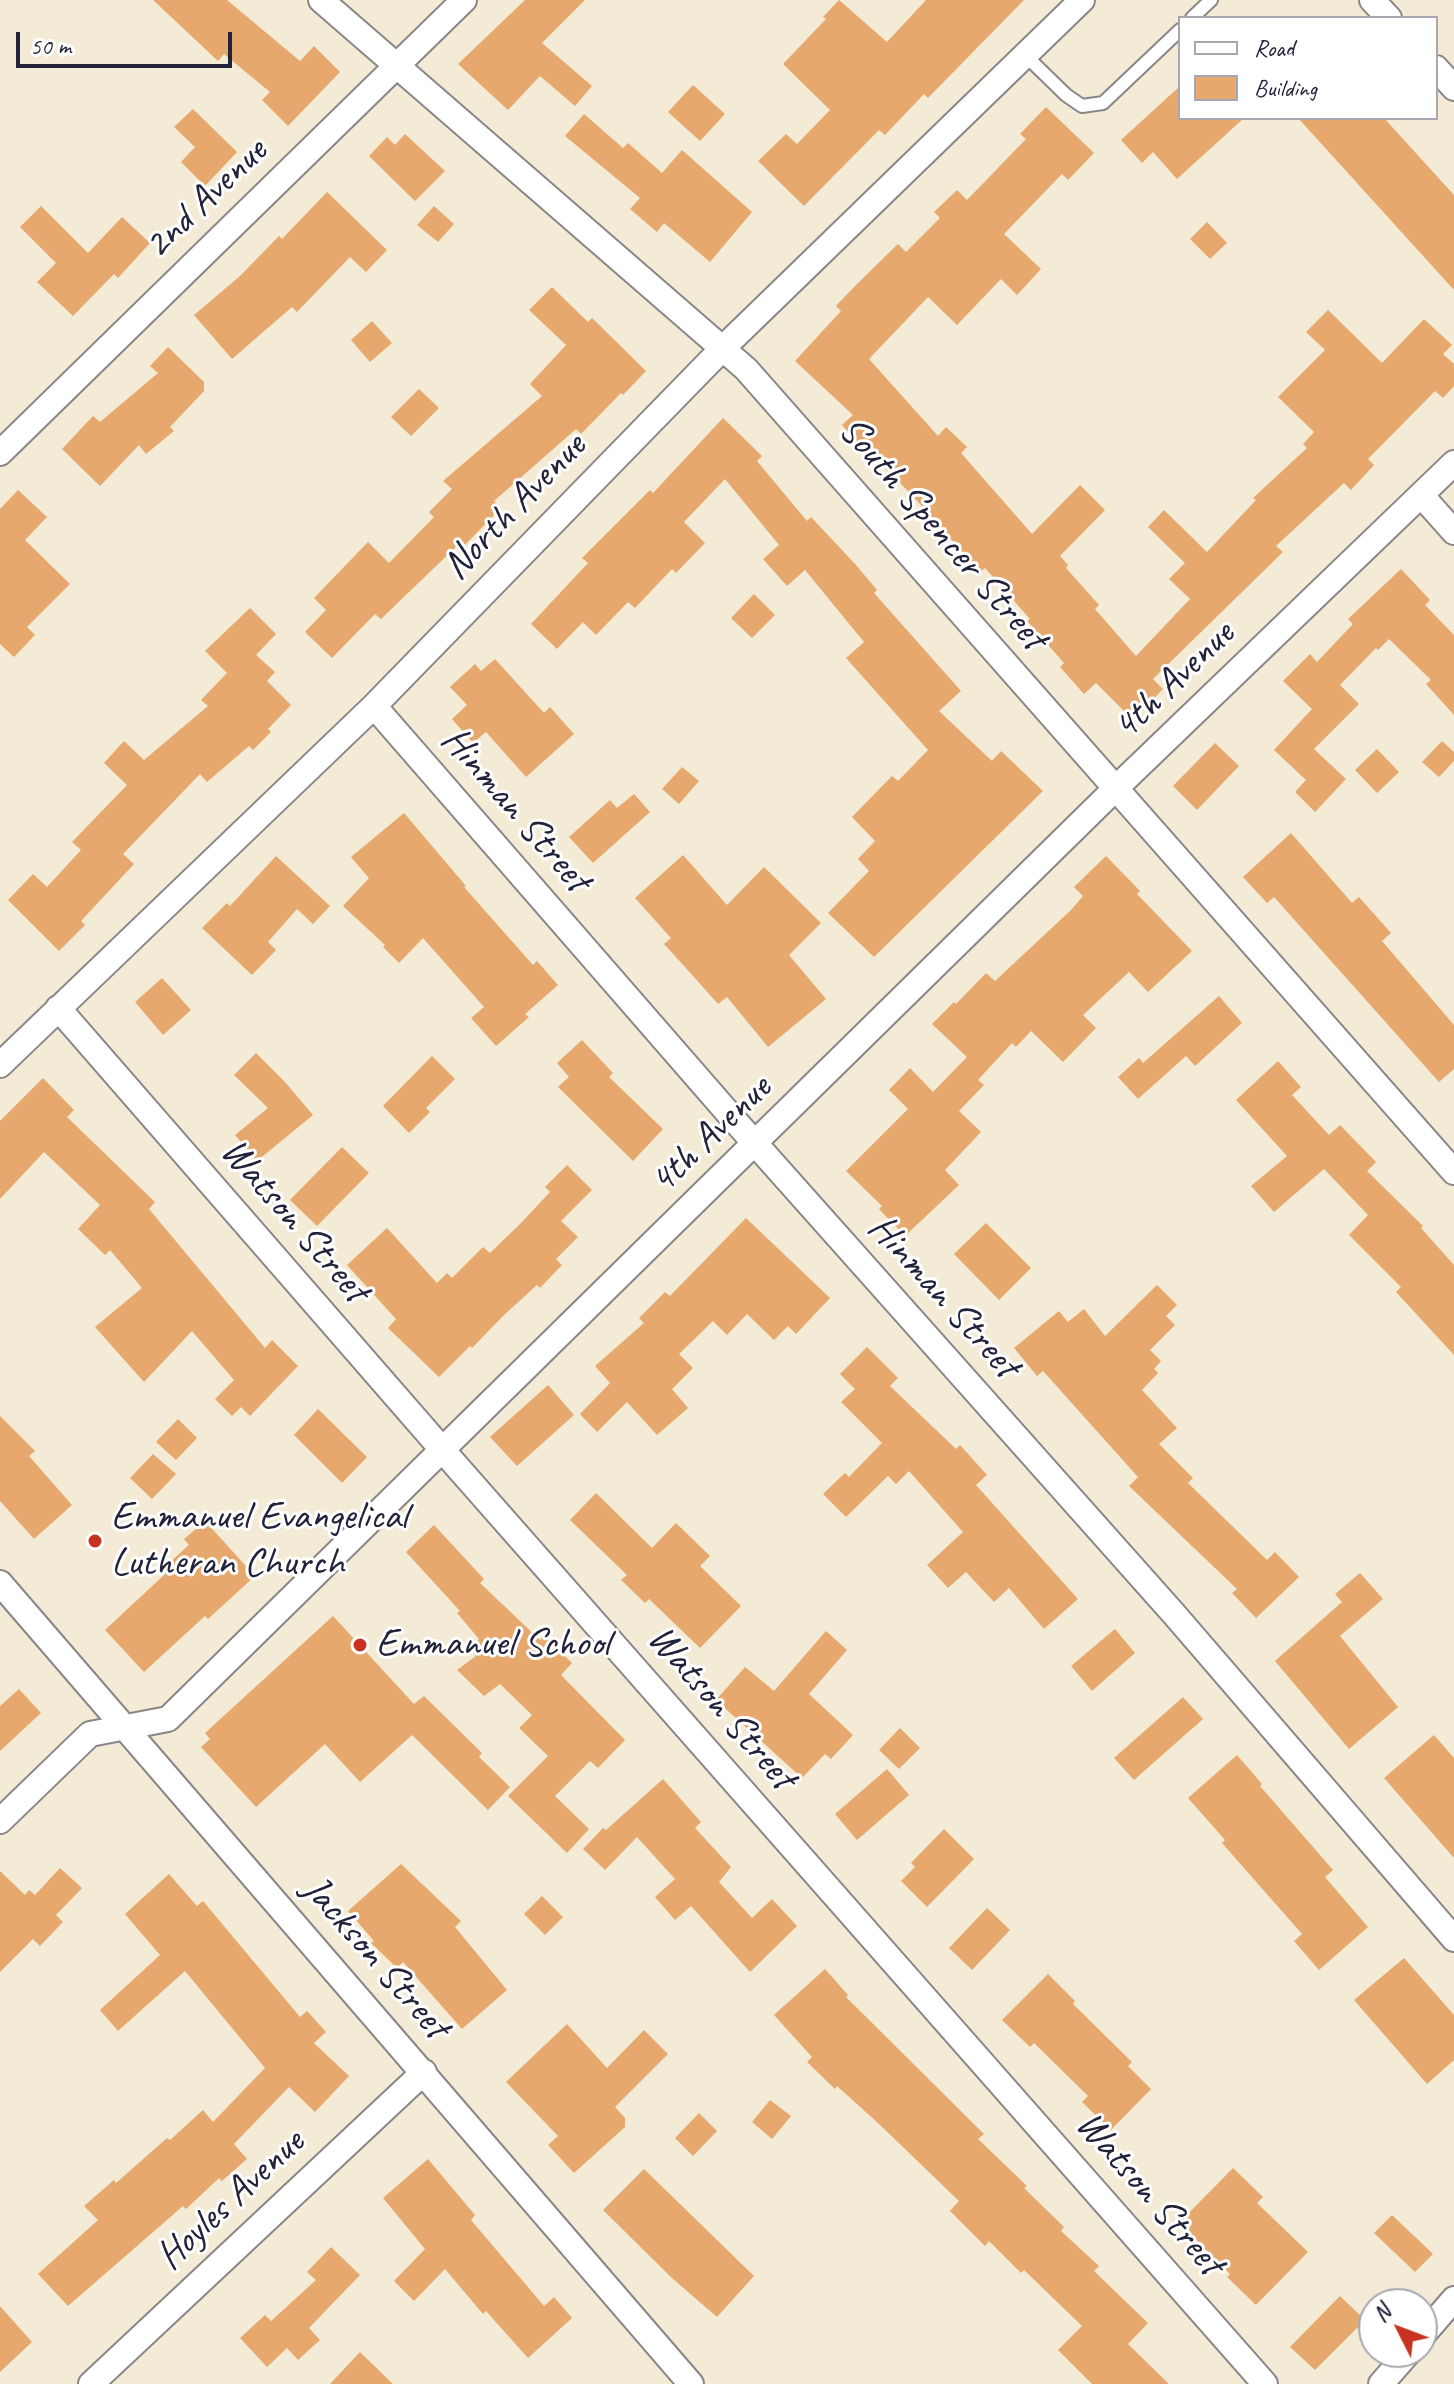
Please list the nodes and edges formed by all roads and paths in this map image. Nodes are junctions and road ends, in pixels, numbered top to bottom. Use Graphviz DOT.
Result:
graph roads {
  1 [pos="321,0"];
  2 [pos="464,0"];
  3 [pos="1082,0"];
  4 [pos="1211,0"];
  5 [pos="1372,0"];
  6 [pos="1194,16"];
  7 [pos="1387,16"];
  8 [pos="1178,32"];
  9 [pos="1025,55"];
  10 [pos="396,67"];
  11 [pos="1438,70"];
  12 [pos="1454,88"];
  13 [pos="723,348"];
  14 [pos="0,453"];
  15 [pos="1454,463"];
  16 [pos="1422,496"];
  17 [pos="1454,532"];
  18 [pos="374,706"];
  19 [pos="1116,788"];
  20 [pos="58,1008"];
  21 [pos="0,1065"];
  22 [pos="755,1144"];
  23 [pos="1454,1172"];
  24 [pos="443,1450"];
  25 [pos="0,1583"];
  26 [pos="126,1729"];
  27 [pos="0,1821"];
  28 [pos="1454,1939"];
  29 [pos="424,2072"];
  30 [pos="1454,2299"];
  31 [pos="1438,2318"];
  32 [pos="1395,2368"];
  33 [pos="91,2384"];
  34 [pos="691,2384"];
  35 [pos="1265,2384"];
  36 [pos="1381,2384"];
  1 -- 10 [label="street, South Spencer Street"];
  2 -- 10 [label="street, 2nd Avenue"];
  3 -- 9 [label="street, North Avenue"];
  4 -- 6 [label="lane"];
  5 -- 7 [label="street"];
  8 -- 9 [label="lane"];
  9 -- 13 [label="street, North Avenue"];
  10 -- 13 [label="street, South Spencer Street"];
  10 -- 14 [label="street, 2nd Avenue"];
  11 -- 12 [label="street"];
  13 -- 18 [label="street, North Avenue"];
  13 -- 19 [label="street, South Spencer Street"];
  15 -- 16 [label="street, 4th Avenue"];
  16 -- 17 [label="street"];
  16 -- 19 [label="street, 4th Avenue"];
  18 -- 20 [label="street, North Avenue"];
  18 -- 22 [label="street, Hinman Street"];
  19 -- 22 [label="street, 4th Avenue"];
  19 -- 23 [label="street, South Spencer Street"];
  20 -- 21 [label="street, North Avenue"];
  20 -- 24 [label="street, Watson Street"];
  22 -- 24 [label="street, 4th Avenue"];
  22 -- 28 [label="street, Hinman Street"];
  24 -- 26 [label="street, 4th Avenue"];
  24 -- 35 [label="street, Watson Street"];
  25 -- 26 [label="street, Jackson Street"];
  26 -- 27 [label="street, 4th Avenue"];
  26 -- 29 [label="street, Jackson Street"];
  29 -- 33 [label="street, Hoyles Avenue"];
  29 -- 34 [label="street, Jackson Street"];
  30 -- 31 [label="street"];
  32 -- 36 [label="street"];
}
